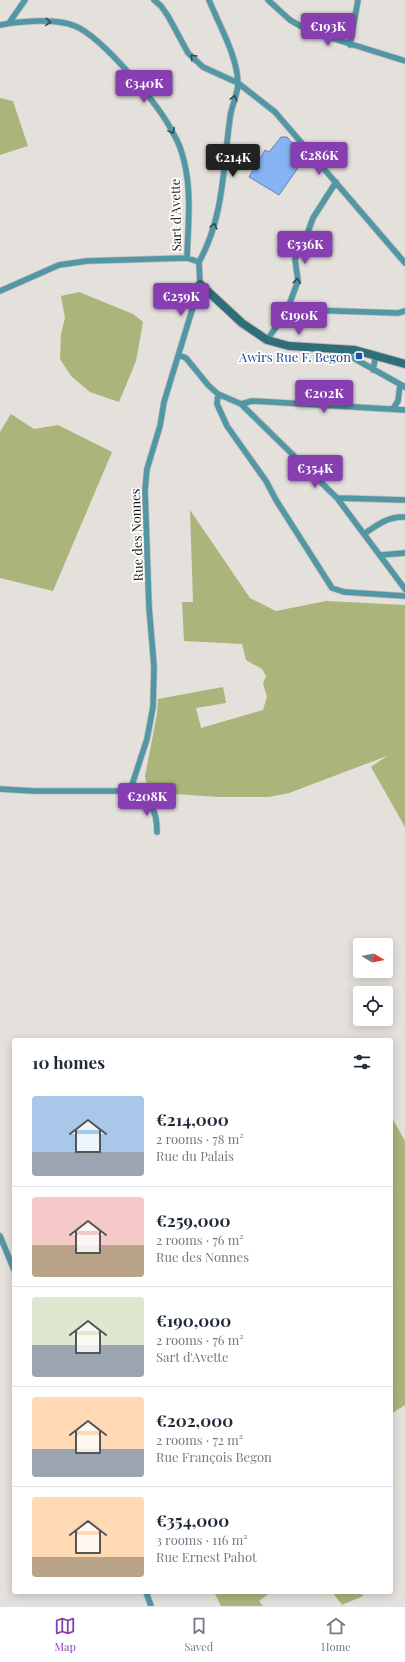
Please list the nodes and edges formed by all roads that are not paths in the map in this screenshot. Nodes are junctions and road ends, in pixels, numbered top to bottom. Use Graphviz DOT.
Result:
graph roads {
  1 [pos="25,0"];
  2 [pos="154,0"];
  3 [pos="209,0"];
  4 [pos="268,0"];
  5 [pos="358,0"];
  6 [pos="9,23"];
  7 [pos="0,25"];
  8 [pos="350,45"];
  9 [pos="405,61"];
  10 [pos="238,83"];
  11 [pos="336,182"];
  12 [pos="187,258"];
  13 [pos="199,262"];
  14 [pos="405,263"];
  15 [pos="200,284"];
  16 [pos="0,291"];
  17 [pos="405,311"];
  18 [pos="286,313"];
  19 [pos="267,340"];
  20 [pos="337,348"];
  21 [pos="376,355"];
  22 [pos="179,356"];
  23 [pos="405,364"];
  24 [pos="373,370"];
  25 [pos="403,386"];
  26 [pos="218,394"];
  27 [pos="241,404"];
  28 [pos="393,409"];
  29 [pos="405,410"];
  30 [pos="337,498"];
  31 [pos="405,500"];
  32 [pos="405,517"];
  33 [pos="364,534"];
  34 [pos="405,553"];
  35 [pos="381,555"];
  36 [pos="405,589"];
  37 [pos="405,596"];
  38 [pos="0,789"];
  39 [pos="130,791"];
  40 [pos="157,832"];
  41 [pos="0,1236"];
  42 [pos="12,1265"];
  43 [pos="147,1594"];
  44 [pos="151,1606"];
  1 -- 6 [label="street"];
  10 -- 2 [label="street, one-way"];
  3 -- 10 [label="street"];
  4 -- 8 [label="street"];
  5 -- 8 [label="street"];
  6 -- 7 [label="street, Sart d'Avette"];
  6 -- 12 [label="street, Sart d'Avette, one-way"];
  8 -- 9 [label="street"];
  10 -- 11 [label="street"];
  13 -- 10 [label="street, one-way"];
  11 -- 14 [label="street"];
  18 -- 11 [label="street, one-way"];
  12 -- 13 [label="street, Sart d'Avette"];
  12 -- 16 [label="street"];
  13 -- 15 [label="street, Sart d'Avette"];
  15 -- 19 [label="street"];
  15 -- 22 [label="street, Rue des Nonnes"];
  17 -- 18 [label="street"];
  18 -- 19 [label="street"];
  19 -- 20 [label="street"];
  20 -- 21 [label="street"];
  20 -- 24 [label="street"];
  21 -- 23 [label="street"];
  21 -- 24 [label="street"];
  22 -- 26 [label="street"];
  22 -- 39 [label="street, Rue des Nonnes"];
  24 -- 25 [label="street"];
  25 -- 28 [label="street"];
  26 -- 27 [label="street"];
  26 -- 37 [label="street"];
  27 -- 28 [label="street"];
  27 -- 30 [label="street"];
  28 -- 29 [label="street"];
  30 -- 31 [label="street"];
  30 -- 33 [label="street"];
  32 -- 33 [label="street"];
  33 -- 35 [label="street"];
  34 -- 35 [label="street"];
  35 -- 36 [label="street"];
  38 -- 39 [label="street"];
  39 -- 40 [label="street"];
  41 -- 42 [label="street"];
  43 -- 44 [label="street"];
}
